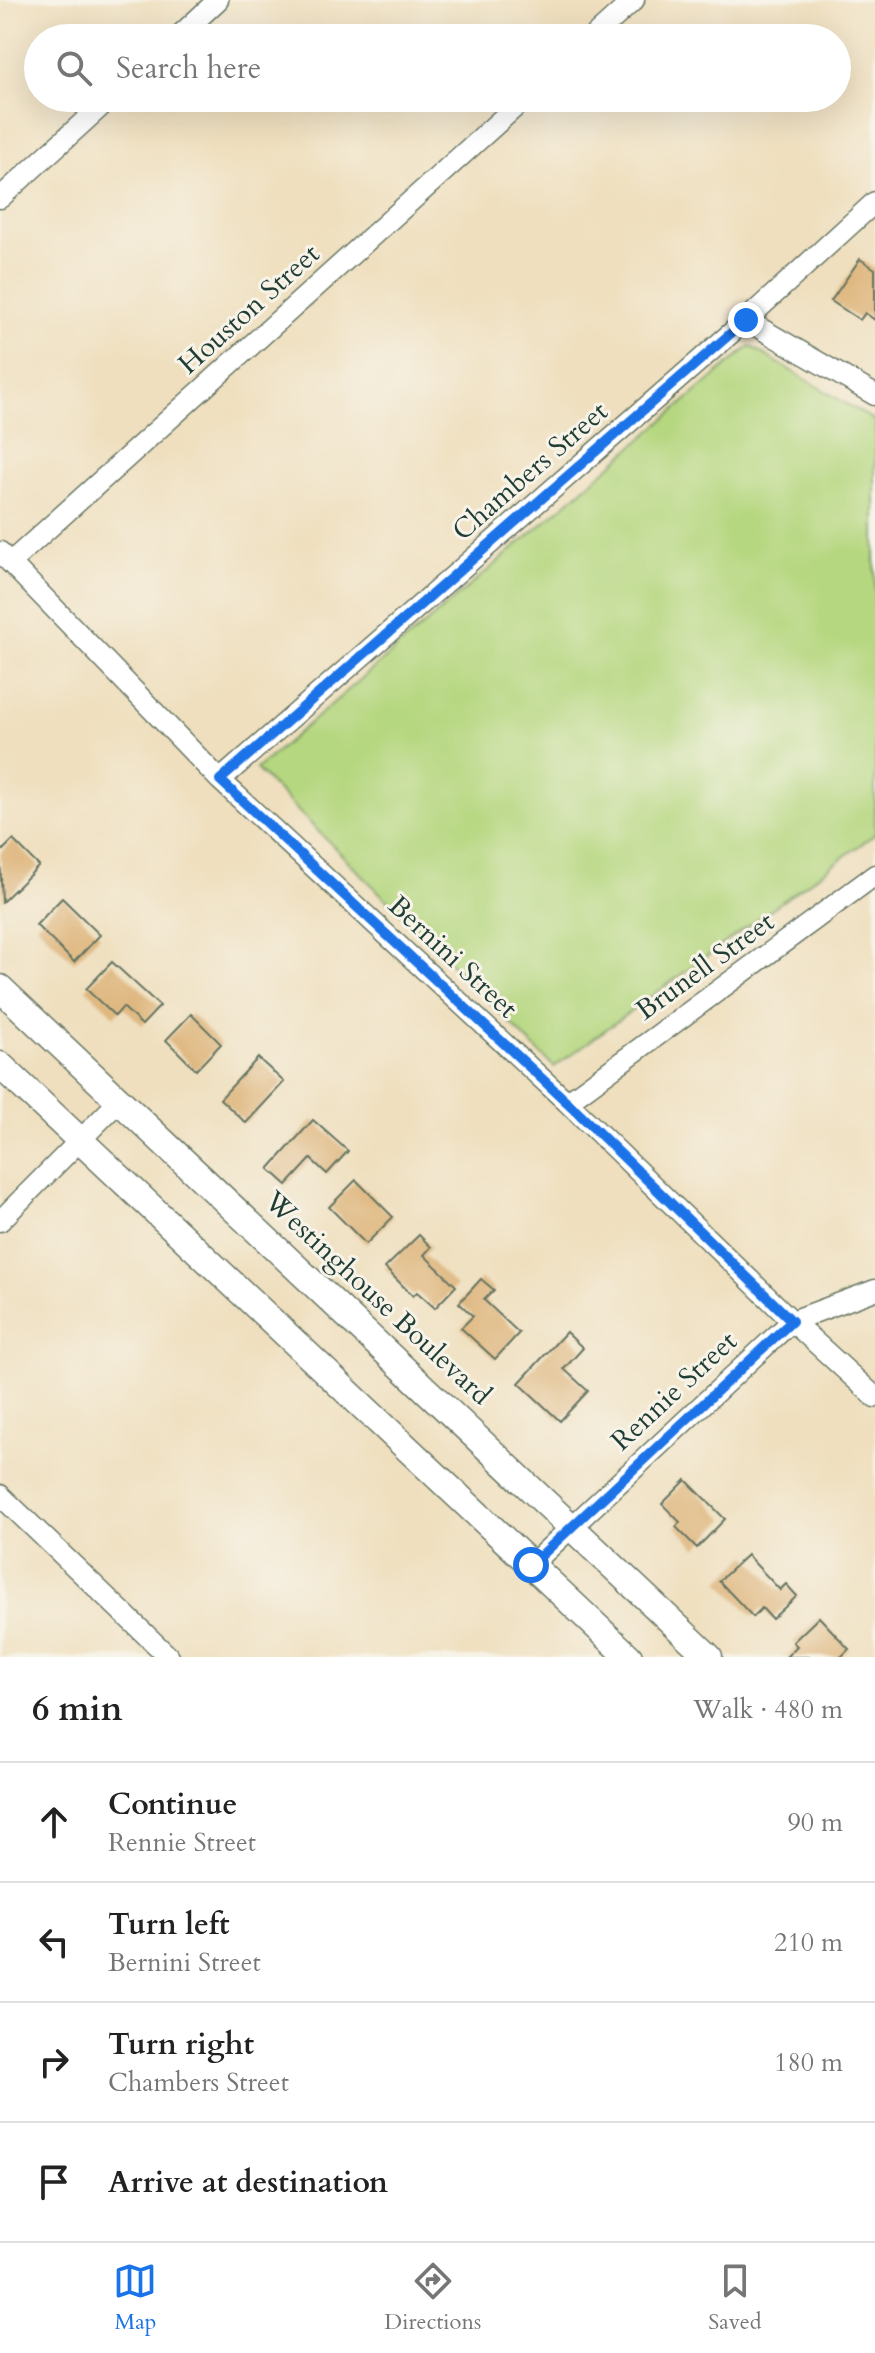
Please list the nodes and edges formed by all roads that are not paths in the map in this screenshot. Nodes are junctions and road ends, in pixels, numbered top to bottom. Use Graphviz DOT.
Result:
graph roads {
  1 [pos="218,0"];
  2 [pos="634,0"];
  3 [pos="192,24"];
  4 [pos="607,24"];
  5 [pos="95,112"];
  6 [pos="509,112"];
  7 [pos="0,198"];
  8 [pos="875,202"];
  9 [pos="746,320"];
  10 [pos="875,395"];
  11 [pos="5,557"];
  12 [pos="220,780"];
  13 [pos="875,875"];
  14 [pos="0,988"];
  15 [pos="0,1065"];
  16 [pos="120,1100"];
  17 [pos="567,1102"];
  18 [pos="78,1141"];
  19 [pos="0,1221"];
  20 [pos="875,1290"];
  21 [pos="792,1321"];
  22 [pos="875,1397"];
  23 [pos="0,1495"];
  24 [pos="571,1524"];
  25 [pos="531,1565"];
  26 [pos="169,1657"];
  27 [pos="629,1657"];
  28 [pos="709,1657"];
  1 -- 3 [label="street"];
  2 -- 4 [label="street"];
  5 -- 7 [label="street"];
  6 -- 11 [label="street, Houston Street"];
  8 -- 9 [label="street, Chambers Street"];
  9 -- 10 [label="street"];
  9 -- 12 [label="street, Chambers Street"];
  11 -- 12 [label="street, Bernini Street"];
  12 -- 17 [label="street, Bernini Street"];
  13 -- 17 [label="street, Brunell Street"];
  14 -- 16 [label="street, Westinghouse Boulevard"];
  15 -- 18 [label="street"];
  16 -- 18 [label="street"];
  16 -- 24 [label="street, Westinghouse Boulevard"];
  17 -- 21 [label="street, Bernini Street"];
  18 -- 19 [label="street"];
  18 -- 25 [label="street"];
  20 -- 21 [label="street, Rennie Street"];
  21 -- 22 [label="street, Bernini Street"];
  21 -- 24 [label="street, Rennie Street"];
  23 -- 26 [label="street"];
  24 -- 25 [label="street, Rennie Street"];
  24 -- 28 [label="street, Westinghouse Boulevard"];
  25 -- 27 [label="street"];
}
